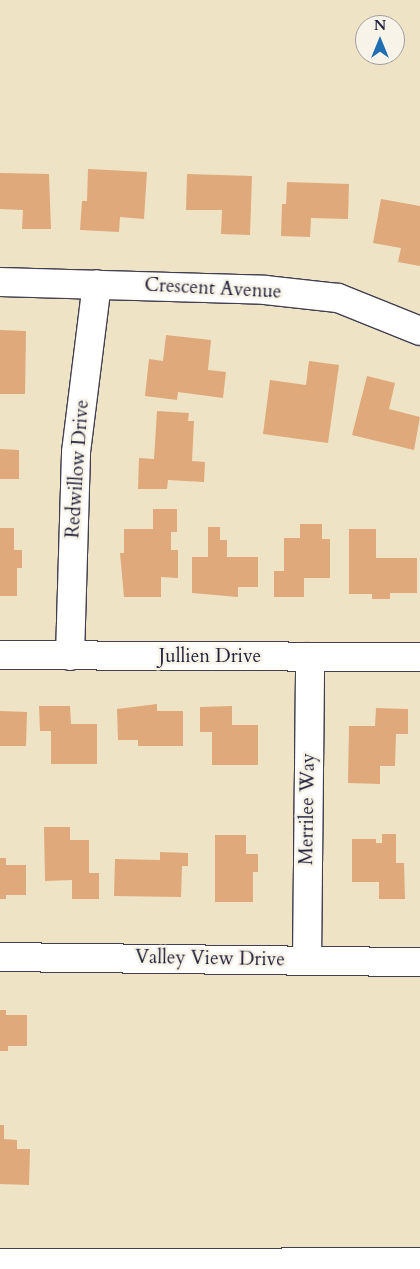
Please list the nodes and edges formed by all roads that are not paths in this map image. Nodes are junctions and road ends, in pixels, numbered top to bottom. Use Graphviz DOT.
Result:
graph roads {
  1 [pos="0,282"];
  2 [pos="97,284"];
  3 [pos="420,331"];
  4 [pos="0,655"];
  5 [pos="70,656"];
  6 [pos="310,657"];
  7 [pos="420,657"];
  8 [pos="0,957"];
  9 [pos="307,960"];
  10 [pos="420,962"];
  11 [pos="0,1262"];
  12 [pos="420,1262"];
  1 -- 2 [label="street, Crescent Avenue"];
  2 -- 3 [label="street, Crescent Avenue"];
  2 -- 5 [label="street, Redwillow Drive"];
  4 -- 5 [label="street, Jullien Drive"];
  5 -- 6 [label="street, Jullien Drive"];
  6 -- 7 [label="street, Jullien Drive"];
  6 -- 9 [label="street, Merrilee Way"];
  8 -- 9 [label="street, Valley View Drive"];
  9 -- 10 [label="street, Valley View Drive"];
  11 -- 12 [label="street"];
}
